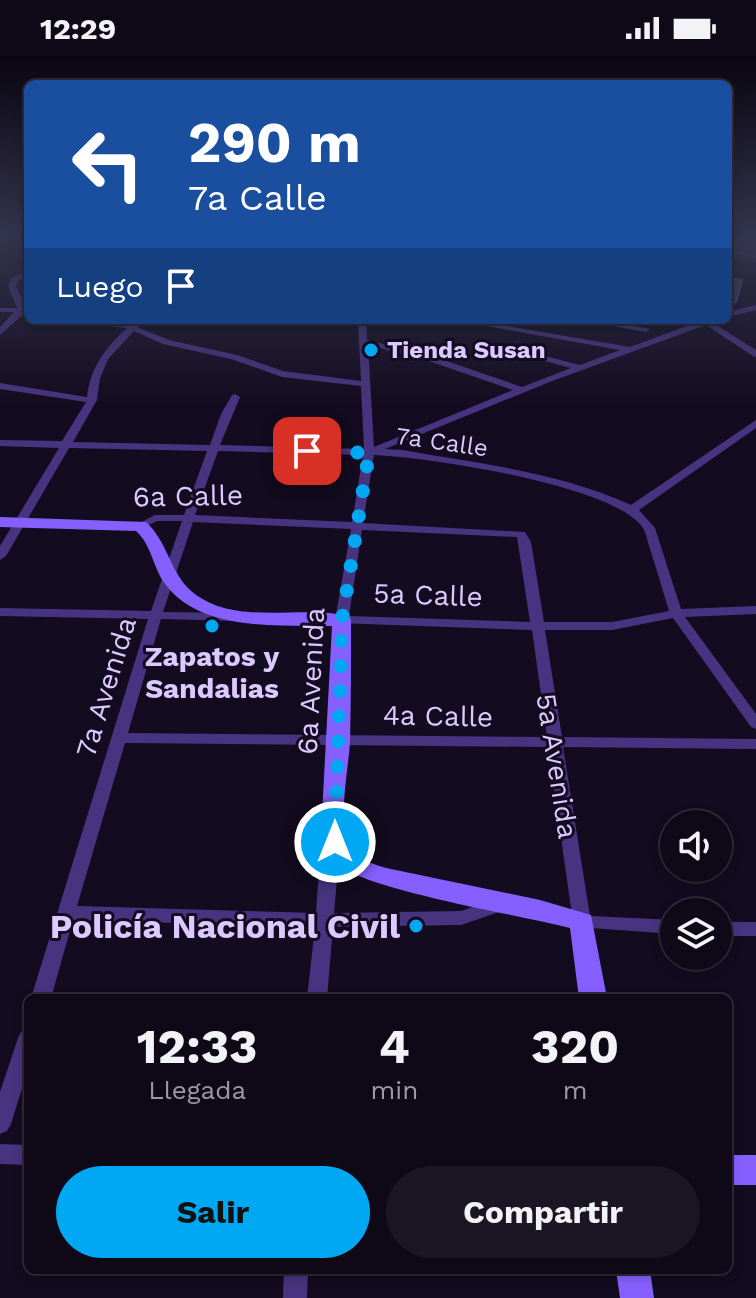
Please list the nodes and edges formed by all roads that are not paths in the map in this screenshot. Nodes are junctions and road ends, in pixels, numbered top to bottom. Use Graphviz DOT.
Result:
graph roads {
  1 [pos="756,307"];
  2 [pos="0,310"];
  3 [pos="24,310"];
  4 [pos="24,311"];
  5 [pos="732,314"];
  6 [pos="113,324"];
  7 [pos="139,324"];
  8 [pos="362,324"];
  9 [pos="480,324"];
  10 [pos="613,324"];
  11 [pos="643,324"];
  12 [pos="701,324"];
  13 [pos="713,324"];
  14 [pos="131,326"];
  15 [pos="646,329"];
  16 [pos="0,332"];
  17 [pos="363,341"];
  18 [pos="656,341"];
  19 [pos="504,347"];
  20 [pos="633,349"];
  21 [pos="756,354"];
  22 [pos="581,368"];
  23 [pos="365,384"];
  24 [pos="0,386"];
  25 [pos="522,390"];
  26 [pos="235,397"];
  27 [pos="92,400"];
  28 [pos="756,423"];
  29 [pos="0,443"];
  30 [pos="66,445"];
  31 [pos="214,448"];
  32 [pos="369,453"];
  33 [pos="632,510"];
  34 [pos="190,518"];
  35 [pos="0,522"];
  36 [pos="20,522"];
  37 [pos="356,524"];
  38 [pos="140,526"];
  39 [pos="521,534"];
  40 [pos="0,556"];
  41 [pos="168,575"];
  42 [pos="756,610"];
  43 [pos="0,612"];
  44 [pos="676,613"];
  45 [pos="157,615"];
  46 [pos="283,619"];
  47 [pos="342,620"];
  48 [pos="535,627"];
  49 [pos="756,724"];
  50 [pos="118,738"];
  51 [pos="339,740"];
  52 [pos="553,743"];
  53 [pos="756,744"];
  54 [pos="335,842"];
  55 [pos="505,903"];
  56 [pos="69,913"];
  57 [pos="324,920"];
  58 [pos="582,922"];
  59 [pos="660,926"];
  60 [pos="732,929"];
  61 [pos="756,929"];
  62 [pos="42,994"];
  63 [pos="317,994"];
  64 [pos="592,994"];
  65 [pos="24,1050"];
  66 [pos="0,1124"];
  67 [pos="0,1154"];
  68 [pos="24,1155"];
  69 [pos="732,1170"];
  70 [pos="756,1170"];
  71 [pos="296,1274"];
  72 [pos="634,1274"];
  73 [pos="295,1298"];
  74 [pos="637,1298"];
  1 -- 5 [label="street"];
  2 -- 3 [label="street"];
  4 -- 16 [label="street"];
  6 -- 14 [label="street"];
  7 -- 14 [label="street"];
  8 -- 17 [label="street, 6a Avenida"];
  9 -- 20 [label="street"];
  10 -- 15 [label="street"];
  11 -- 15 [label="street"];
  12 -- 18 [label="street"];
  13 -- 21 [label="street"];
  14 -- 23 [label="street"];
  14 -- 27 [label="street"];
  15 -- 18 [label="street"];
  17 -- 23 [label="street, 6a Avenida"];
  17 -- 25 [label="street"];
  18 -- 20 [label="street"];
  19 -- 22 [label="street"];
  20 -- 22 [label="street"];
  22 -- 25 [label="street"];
  23 -- 32 [label="street, 6a Avenida"];
  24 -- 27 [label="street"];
  25 -- 32 [label="street"];
  26 -- 31 [label="street, 7a Avenida"];
  27 -- 30 [label="street"];
  28 -- 33 [label="street"];
  29 -- 30 [label="street, 7a Calle"];
  30 -- 31 [label="street, 7a Calle"];
  30 -- 36 [label="street"];
  31 -- 32 [label="street, 7a Calle"];
  31 -- 34 [label="street, 7a Avenida"];
  32 -- 33 [label="street, 7a Calle"];
  32 -- 37 [label="street, 6a Avenida"];
  33 -- 44 [label="street"];
  34 -- 37 [label="street, 6a Calle"];
  34 -- 38 [label="street, 6a Calle"];
  34 -- 41 [label="street, 7a Avenida"];
  35 -- 36 [label="street, 6a Calle"];
  36 -- 38 [label="street, 6a Calle"];
  36 -- 40 [label="street"];
  37 -- 39 [label="street, 6a Calle"];
  37 -- 47 [label="street, 6a Avenida"];
  38 -- 41 [label="street"];
  39 -- 48 [label="street, 5a Avenida"];
  41 -- 45 [label="street, 7a Avenida"];
  41 -- 46 [label="street"];
  42 -- 44 [label="street, 5a Calle"];
  43 -- 45 [label="street, 5a Calle"];
  44 -- 48 [label="street, 5a Calle"];
  44 -- 49 [label="street"];
  45 -- 46 [label="street, 5a Calle"];
  45 -- 50 [label="street, 7a Avenida"];
  46 -- 47 [label="street, 5a Calle"];
  47 -- 48 [label="street, 5a Calle"];
  47 -- 51 [label="street, 6a Avenida"];
  48 -- 52 [label="street, 5a Avenida"];
  50 -- 51 [label="street, 4a Calle"];
  50 -- 56 [label="street, 7a Avenida"];
  51 -- 52 [label="street, 4a Calle"];
  51 -- 54 [label="street, 6a Avenida"];
  52 -- 53 [label="street, 4a Calle"];
  52 -- 58 [label="street, 5a Avenida"];
  54 -- 55 [label="street"];
  54 -- 57 [label="street, 6a Avenida"];
  55 -- 57 [label="street"];
  55 -- 58 [label="street"];
  56 -- 57 [label="street"];
  56 -- 62 [label="street, 7a Avenida"];
  57 -- 63 [label="street, 6a Avenida"];
  58 -- 59 [label="street"];
  58 -- 64 [label="street, 5a Avenida"];
  60 -- 61 [label="street"];
  65 -- 66 [label="street"];
  67 -- 68 [label="street"];
  69 -- 70 [label="street"];
  71 -- 73 [label="street"];
  72 -- 74 [label="street"];
}
